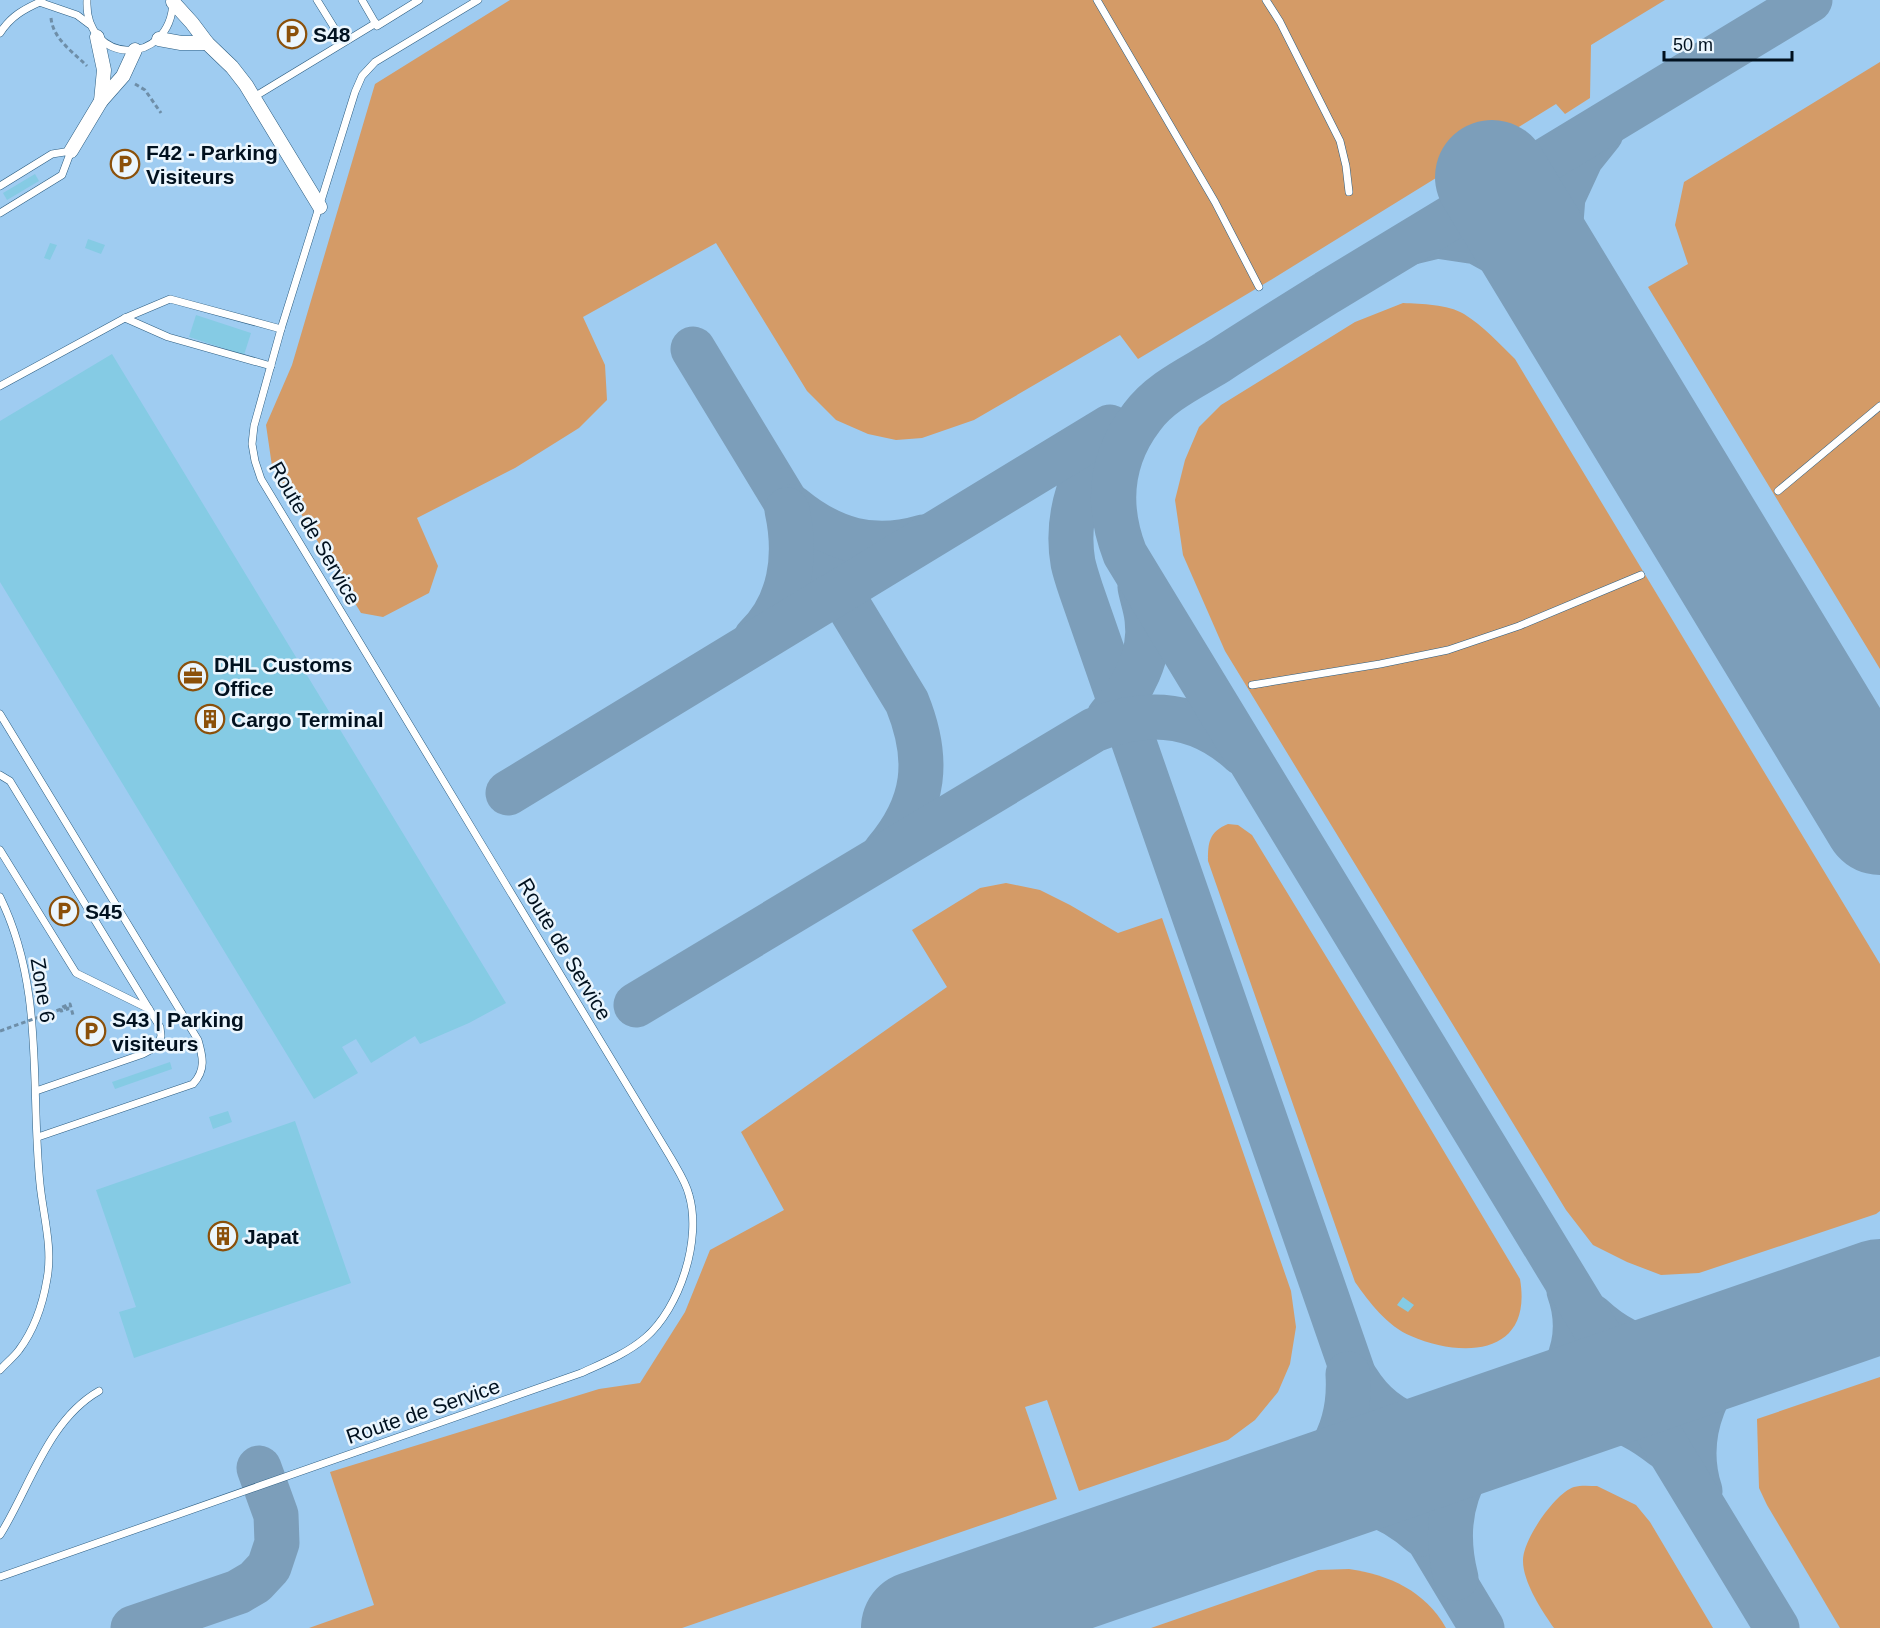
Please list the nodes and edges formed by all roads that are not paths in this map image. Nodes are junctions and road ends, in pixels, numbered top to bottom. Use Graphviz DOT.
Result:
graph roads {
  1 [pos="87,0"];
  2 [pos="317,0"];
  3 [pos="362,0"];
  4 [pos="419,0"];
  5 [pos="478,0"];
  6 [pos="1097,0"];
  7 [pos="1266,0"];
  8 [pos="41,1"];
  9 [pos="173,1"];
  10 [pos="376,23"];
  11 [pos="335,29"];
  12 [pos="94,31"];
  13 [pos="0,33"];
  14 [pos="159,39"];
  15 [pos="207,43"];
  16 [pos="135,50"];
  17 [pos="254,97"];
  18 [pos="101,100"];
  19 [pos="71,151"];
  20 [pos="0,186"];
  21 [pos="1349,192"];
  22 [pos="320,207"];
  23 [pos="0,213"];
  24 [pos="1259,287"];
  25 [pos="125,318"];
  26 [pos="281,329"];
  27 [pos="271,366"];
  28 [pos="0,386"];
  29 [pos="1880,406"];
  30 [pos="1778,491"];
  31 [pos="1641,575"];
  32 [pos="1251,685"];
  33 [pos="0,714"];
  34 [pos="0,775"];
  35 [pos="0,850"];
  36 [pos="0,897"];
  37 [pos="149,1009"];
  38 [pos="36,1091"];
  39 [pos="38,1137"];
  40 [pos="0,1370"];
  41 [pos="99,1391"];
  42 [pos="0,1535"];
  43 [pos="0,1577"];
  1 -- 12 [label="lane"];
  2 -- 11 [label="lane"];
  3 -- 10 [label="lane"];
  4 -- 10 [label="lane"];
  5 -- 22 [label="lane, Route de Service"];
  6 -- 24 [label="lane"];
  7 -- 21 [label="lane"];
  8 -- 12 [label="lane"];
  8 -- 13 [label="lane"];
  9 -- 14 [label="lane"];
  9 -- 15 [label="street"];
  10 -- 17 [label="lane"];
  12 -- 16 [label="lane"];
  12 -- 18 [label="street"];
  14 -- 15 [label="street"];
  14 -- 16 [label="lane"];
  15 -- 17 [label="street"];
  16 -- 18 [label="street"];
  17 -- 22 [label="street"];
  18 -- 19 [label="street"];
  19 -- 20 [label="lane"];
  19 -- 23 [label="lane"];
  22 -- 26 [label="lane, Route de Service"];
  25 -- 26 [label="lane"];
  25 -- 27 [label="lane"];
  25 -- 28 [label="lane"];
  26 -- 27 [label="lane, Route de Service"];
  27 -- 43 [label="lane, Route de Service"];
  29 -- 30 [label="lane"];
  31 -- 32 [label="lane"];
  33 -- 39 [label="lane"];
  34 -- 37 [label="lane"];
  35 -- 37 [label="lane"];
  36 -- 38 [label="lane, Zone 6"];
  37 -- 38 [label="lane"];
  38 -- 39 [label="lane, Zone 6"];
  39 -- 40 [label="lane, Zone 6"];
  41 -- 42 [label="lane"];
}
